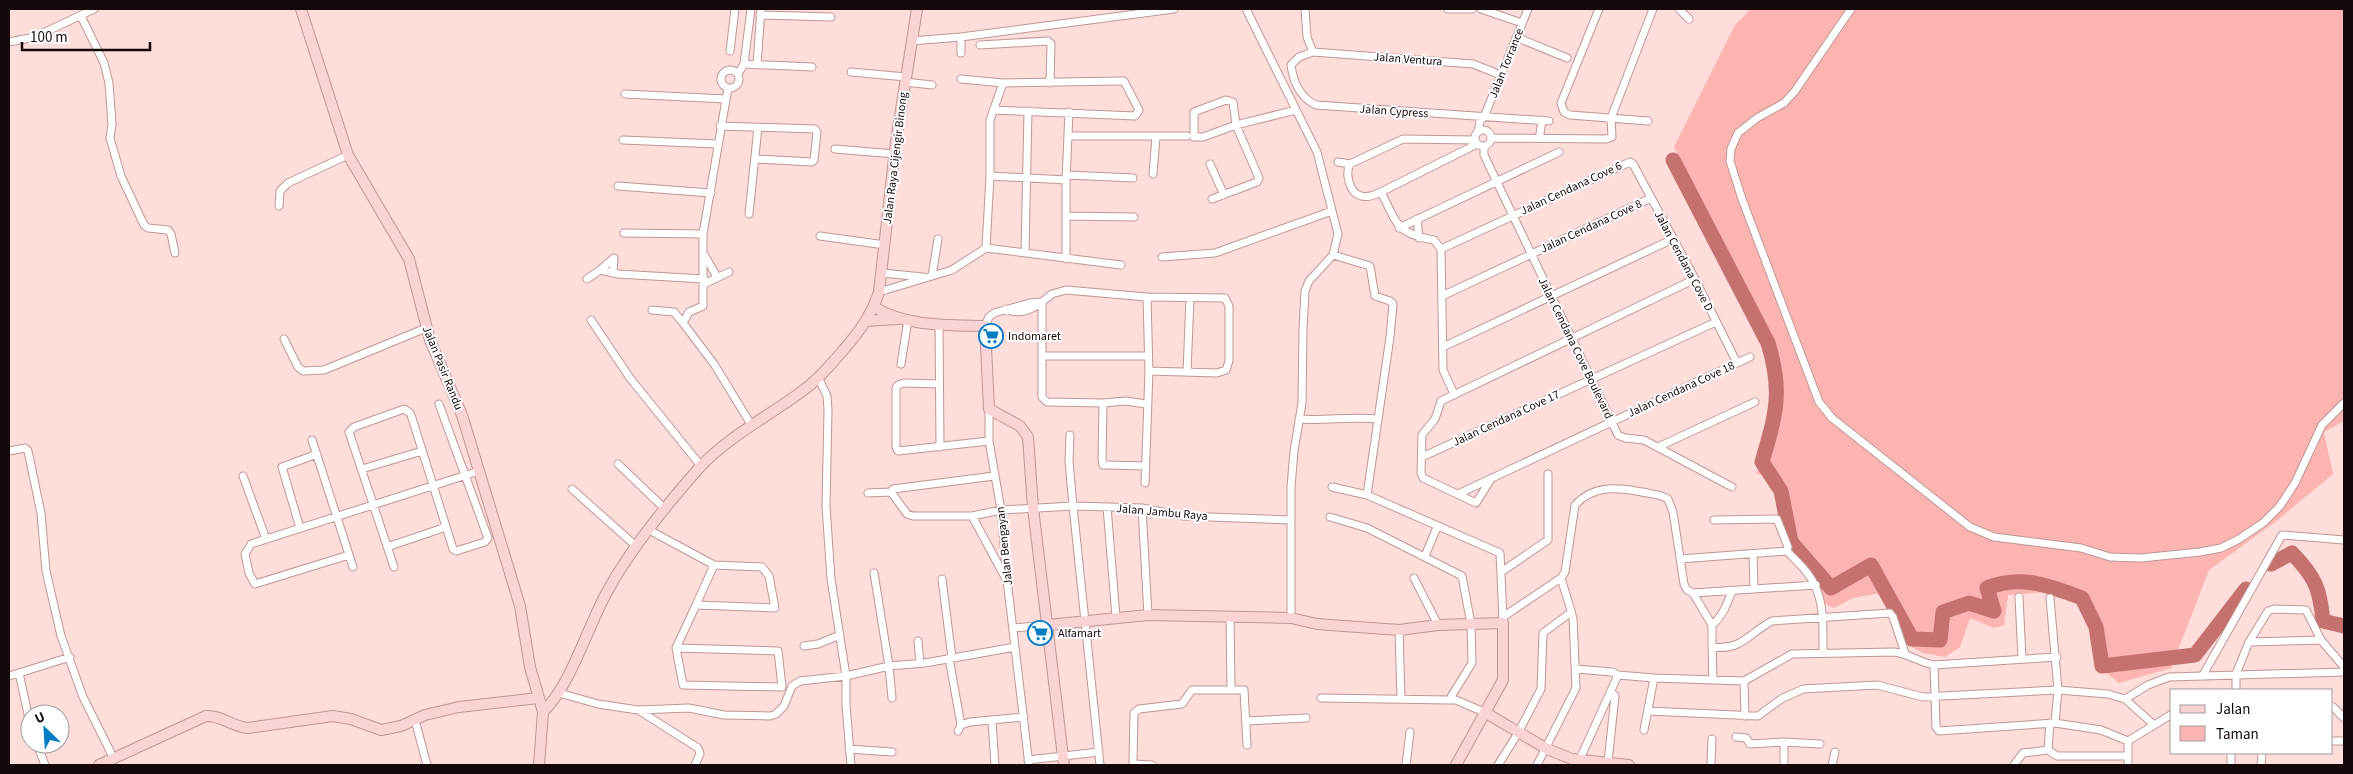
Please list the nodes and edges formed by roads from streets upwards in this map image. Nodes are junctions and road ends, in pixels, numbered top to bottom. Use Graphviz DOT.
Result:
graph roads {
  1 [pos="94,9"];
  2 [pos="300,9"];
  3 [pos="735,9"];
  4 [pos="751,9"];
  5 [pos="917,9"];
  6 [pos="1174,9"];
  7 [pos="1246,9"];
  8 [pos="1305,9"];
  9 [pos="1448,9"];
  10 [pos="1462,9"];
  11 [pos="1472,9"];
  12 [pos="1481,9"];
  13 [pos="1528,9"];
  14 [pos="1599,9"];
  15 [pos="1652,9"];
  16 [pos="1679,9"];
  17 [pos="1851,9"];
  18 [pos="761,12"];
  19 [pos="1122,12"];
  20 [pos="81,16"];
  21 [pos="831,17"];
  22 [pos="1689,18"];
  23 [pos="1522,23"];
  24 [pos="961,37"];
  25 [pos="1516,37"];
  26 [pos="911,41"];
  27 [pos="9,42"];
  28 [pos="980,45"];
  29 [pos="730,51"];
  30 [pos="1313,52"];
  31 [pos="961,53"];
  32 [pos="1566,58"];
  33 [pos="744,64"];
  34 [pos="757,65"];
  35 [pos="812,67"];
  36 [pos="850,72"];
  37 [pos="738,74"];
  38 [pos="1501,76"];
  39 [pos="905,79"];
  40 [pos="961,79"];
  41 [pos="1003,83"];
  42 [pos="1050,84"];
  43 [pos="932,85"];
  44 [pos="728,88"];
  45 [pos="625,94"];
  46 [pos="725,99"];
  47 [pos="993,110"];
  48 [pos="1296,110"];
  49 [pos="1028,111"];
  50 [pos="1070,112"];
  51 [pos="1484,117"];
  52 [pos="1611,118"];
  53 [pos="1648,121"];
  54 [pos="1236,125"];
  55 [pos="720,126"];
  56 [pos="758,127"];
  57 [pos="1478,132"];
  58 [pos="1540,134"];
  59 [pos="1490,135"];
  60 [pos="1068,136"];
  61 [pos="1187,136"];
  62 [pos="1156,137"];
  63 [pos="623,140"];
  64 [pos="1479,143"];
  65 [pos="717,144"];
  66 [pos="835,149"];
  67 [pos="1559,152"];
  68 [pos="895,154"];
  69 [pos="348,155"];
  70 [pos="755,159"];
  71 [pos="1338,162"];
  72 [pos="1630,162"];
  73 [pos="1210,164"];
  74 [pos="1350,164"];
  75 [pos="1153,174"];
  76 [pos="990,176"];
  77 [pos="1028,178"];
  78 [pos="1066,178"];
  79 [pos="1133,178"];
  80 [pos="1496,181"];
  81 [pos="618,186"];
  82 [pos="1381,192"];
  83 [pos="711,193"];
  84 [pos="1224,195"];
  85 [pos="1651,198"];
  86 [pos="1212,199"];
  87 [pos="279,206"];
  88 [pos="1332,211"];
  89 [pos="749,214"];
  90 [pos="1513,215"];
  91 [pos="1067,216"];
  92 [pos="1134,217"];
  93 [pos="1417,219"];
  94 [pos="1399,228"];
  95 [pos="624,233"];
  96 [pos="703,234"];
  97 [pos="820,236"];
  98 [pos="1420,238"];
  99 [pos="938,239"];
  100 [pos="1672,239"];
  101 [pos="885,245"];
  102 [pos="986,248"];
  103 [pos="1441,249"];
  104 [pos="175,253"];
  105 [pos="1025,253"];
  106 [pos="703,254"];
  107 [pos="1531,254"];
  108 [pos="1333,256"];
  109 [pos="1162,257"];
  110 [pos="1066,259"];
  111 [pos="1121,265"];
  112 [pos="600,270"];
  113 [pos="729,272"];
  114 [pos="613,273"];
  115 [pos="882,273"];
  116 [pos="717,277"];
  117 [pos="929,277"];
  118 [pos="587,279"];
  119 [pos="1696,279"];
  120 [pos="704,282"];
  121 [pos="879,292"];
  122 [pos="1442,296"];
  123 [pos="1551,296"];
  124 [pos="1147,297"];
  125 [pos="1190,298"];
  126 [pos="1042,302"];
  127 [pos="874,307"];
  128 [pos="652,310"];
  129 [pos="674,312"];
  130 [pos="689,312"];
  131 [pos="591,320"];
  132 [pos="903,320"];
  133 [pos="866,322"];
  134 [pos="1716,322"];
  135 [pos="683,323"];
  136 [pos="939,324"];
  137 [pos="985,326"];
  138 [pos="426,328"];
  139 [pos="1571,338"];
  140 [pos="284,339"];
  141 [pos="1443,347"];
  142 [pos="1042,356"];
  143 [pos="1148,356"];
  144 [pos="1750,357"];
  145 [pos="1737,363"];
  146 [pos="901,364"];
  147 [pos="1148,371"];
  148 [pos="1187,372"];
  149 [pos="818,377"];
  150 [pos="1591,379"];
  151 [pos="939,384"];
  152 [pos="1454,394"];
  153 [pos="1103,402"];
  154 [pos="1755,402"];
  155 [pos="2344,403"];
  156 [pos="439,404"];
  157 [pos="1146,404"];
  158 [pos="989,410"];
  159 [pos="1300,419"];
  160 [pos="1378,419"];
  161 [pos="1612,422"];
  162 [pos="752,426"];
  163 [pos="1070,436"];
  164 [pos="312,440"];
  165 [pos="990,441"];
  166 [pos="940,447"];
  167 [pos="1658,447"];
  168 [pos="9,451"];
  169 [pos="422,451"];
  170 [pos="318,454"];
  171 [pos="1422,457"];
  172 [pos="618,464"];
  173 [pos="701,466"];
  174 [pos="1145,466"];
  175 [pos="362,469"];
  176 [pos="479,472"];
  177 [pos="1548,474"];
  178 [pos="243,476"];
  179 [pos="465,476"];
  180 [pos="994,476"];
  181 [pos="1491,479"];
  182 [pos="1145,483"];
  183 [pos="433,486"];
  184 [pos="1732,486"];
  185 [pos="1332,487"];
  186 [pos="572,489"];
  187 [pos="892,492"];
  188 [pos="868,493"];
  189 [pos="1366,494"];
  190 [pos="1458,494"];
  191 [pos="374,505"];
  192 [pos="1073,506"];
  193 [pos="1107,507"];
  194 [pos="1033,508"];
  195 [pos="1142,508"];
  196 [pos="665,509"];
  197 [pos="1001,510"];
  198 [pos="338,516"];
  199 [pos="972,516"];
  200 [pos="1330,517"];
  201 [pos="1291,520"];
  202 [pos="1714,520"];
  203 [pos="446,527"];
  204 [pos="1438,527"];
  205 [pos="300,528"];
  206 [pos="649,530"];
  207 [pos="266,539"];
  208 [pos="2344,540"];
  209 [pos="637,547"];
  210 [pos="388,548"];
  211 [pos="1787,551"];
  212 [pos="1753,554"];
  213 [pos="349,555"];
  214 [pos="1425,556"];
  215 [pos="1680,559"];
  216 [pos="714,565"];
  217 [pos="353,567"];
  218 [pos="394,567"];
  219 [pos="874,572"];
  220 [pos="1501,572"];
  221 [pos="1414,578"];
  222 [pos="1561,578"];
  223 [pos="942,579"];
  224 [pos="1007,580"];
  225 [pos="1816,586"];
  226 [pos="1754,589"];
  227 [pos="1732,591"];
  228 [pos="1693,593"];
  229 [pos="2019,597"];
  230 [pos="2050,598"];
  231 [pos="696,605"];
  232 [pos="1572,614"];
  233 [pos="1148,615"];
  234 [pos="1230,616"];
  235 [pos="1116,617"];
  236 [pos="1291,618"];
  237 [pos="1823,618"];
  238 [pos="1503,620"];
  239 [pos="1084,622"];
  240 [pos="1471,624"];
  241 [pos="1048,625"];
  242 [pos="1712,625"];
  243 [pos="1438,626"];
  244 [pos="1014,628"];
  245 [pos="1399,630"];
  246 [pos="840,635"];
  247 [pos="2321,640"];
  248 [pos="918,641"];
  249 [pos="2249,642"];
  250 [pos="804,646"];
  251 [pos="1712,646"];
  252 [pos="1016,647"];
  253 [pos="676,648"];
  254 [pos="1824,652"];
  255 [pos="1905,653"];
  256 [pos="70,656"];
  257 [pos="2056,657"];
  258 [pos="950,658"];
  259 [pos="2022,658"];
  260 [pos="920,663"];
  261 [pos="1934,665"];
  262 [pos="889,666"];
  263 [pos="2344,667"];
  264 [pos="1576,669"];
  265 [pos="2344,672"];
  266 [pos="18,673"];
  267 [pos="2236,674"];
  268 [pos="1618,675"];
  269 [pos="2203,675"];
  270 [pos="9,676"];
  271 [pos="846,676"];
  272 [pos="1654,678"];
  273 [pos="1713,680"];
  274 [pos="1744,680"];
  275 [pos="1231,689"];
  276 [pos="2236,689"];
  277 [pos="2058,690"];
  278 [pos="1611,692"];
  279 [pos="559,693"];
  280 [pos="1936,697"];
  281 [pos="538,698"];
  282 [pos="892,698"];
  283 [pos="1321,698"];
  284 [pos="1401,698"];
  285 [pos="2125,699"];
  286 [pos="1449,700"];
  287 [pos="25,704"];
  288 [pos="2333,709"];
  289 [pos="638,710"];
  290 [pos="1648,711"];
  291 [pos="543,712"];
  292 [pos="1486,713"];
  293 [pos="2170,715"];
  294 [pos="1745,716"];
  295 [pos="1024,717"];
  296 [pos="1306,718"];
  297 [pos="2344,718"];
  298 [pos="415,720"];
  299 [pos="992,721"];
  300 [pos="1246,721"];
  301 [pos="2053,723"];
  302 [pos="2153,724"];
  303 [pos="1644,730"];
  304 [pos="1410,732"];
  305 [pos="1518,733"];
  306 [pos="1736,738"];
  307 [pos="1712,739"];
  308 [pos="2128,741"];
  309 [pos="1784,742"];
  310 [pos="1820,744"];
  311 [pos="1247,745"];
  312 [pos="849,749"];
  313 [pos="1547,750"];
  314 [pos="2048,750"];
  315 [pos="892,752"];
  316 [pos="1099,752"];
  317 [pos="1835,752"];
  318 [pos="2128,756"];
  319 [pos="114,759"];
  320 [pos="1063,761"];
  321 [pos="1573,762"];
  322 [pos="1608,762"];
  323 [pos="1029,763"];
  324 [pos="99,765"];
  325 [pos="427,765"];
  326 [pos="539,765"];
  327 [pos="695,765"];
  328 [pos="851,765"];
  329 [pos="995,765"];
  330 [pos="1100,765"];
  331 [pos="1152,765"];
  332 [pos="1406,765"];
  333 [pos="1456,765"];
  334 [pos="1498,765"];
  335 [pos="1537,765"];
  336 [pos="1628,765"];
  337 [pos="1710,765"];
  338 [pos="1784,765"];
  339 [pos="1832,765"];
  340 [pos="2014,765"];
  341 [pos="2128,765"];
  1 -- 20 [label="street"];
  2 -- 69 [label="street, Jalan Pasir Randu"];
  3 -- 29 [label="street"];
  4 -- 33 [label="street"];
  5 -- 26 [label="street, Jalan Raya Cijengir Binong"];
  6 -- 19 [label="street"];
  7 -- 48 [label="street"];
  8 -- 30 [label="street"];
  9 -- 10 [label="street"];
  10 -- 11 [label="street"];
  12 -- 23 [label="street"];
  13 -- 23 [label="street, Jalan Torrance"];
  14 -- 52 [label="street"];
  15 -- 52 [label="street"];
  16 -- 22 [label="street"];
  17 -- 155 [label="street"];
  18 -- 21 [label="street"];
  18 -- 34 [label="street"];
  19 -- 24 [label="street"];
  20 -- 27 [label="street"];
  20 -- 104 [label="street"];
  23 -- 25 [label="street, Jalan Torrance"];
  24 -- 26 [label="street"];
  24 -- 31 [label="street"];
  25 -- 32 [label="street"];
  25 -- 38 [label="street, Jalan Torrance"];
  26 -- 39 [label="street, Jalan Raya Cijengir Binong"];
  28 -- 42 [label="street"];
  30 -- 38 [label="street, Jalan Ventura"];
  30 -- 51 [label="street, Jalan Cypress"];
  33 -- 34 [label="street"];
  33 -- 37 [label="street"];
  34 -- 35 [label="street"];
  36 -- 39 [label="street"];
  37 -- 44 [label="street"];
  37 -- 44 [label="street"];
  38 -- 51 [label="street, Jalan Torrance"];
  39 -- 43 [label="street"];
  39 -- 68 [label="street, Jalan Raya Cijengir Binong"];
  40 -- 41 [label="street"];
  41 -- 42 [label="street"];
  41 -- 47 [label="street"];
  42 -- 50 [label="street"];
  44 -- 46 [label="street"];
  45 -- 46 [label="street"];
  46 -- 55 [label="street"];
  47 -- 49 [label="street"];
  47 -- 76 [label="street"];
  48 -- 54 [label="street"];
  48 -- 88 [label="street"];
  49 -- 50 [label="street"];
  49 -- 77 [label="street"];
  50 -- 60 [label="street"];
  51 -- 57 [label="street, Jalan Torrance"];
  51 -- 58 [label="street, Jalan Cypress"];
  51 -- 59 [label="street"];
  52 -- 53 [label="street"];
  52 -- 59 [label="street"];
  54 -- 54 [label="street"];
  54 -- 84 [label="street"];
  55 -- 56 [label="street"];
  55 -- 65 [label="street"];
  56 -- 70 [label="street"];
  56 -- 70 [label="street"];
  57 -- 59 [label="street"];
  57 -- 64 [label="street, Jalan Torrance"];
  59 -- 64 [label="street"];
  60 -- 62 [label="street"];
  60 -- 78 [label="street"];
  61 -- 62 [label="street"];
  62 -- 75 [label="street"];
  63 -- 65 [label="street"];
  64 -- 74 [label="street"];
  64 -- 80 [label="street, Jalan Cendana Cove Boulevard"];
  64 -- 82 [label="street"];
  65 -- 83 [label="street"];
  66 -- 68 [label="street"];
  67 -- 80 [label="street"];
  68 -- 101 [label="street, Jalan Raya Cijengir Binong"];
  69 -- 87 [label="street"];
  69 -- 138 [label="street, Jalan Pasir Randu"];
  70 -- 89 [label="street"];
  71 -- 74 [label="street"];
  72 -- 85 [label="street, Jalan Cendana Cove D"];
  72 -- 90 [label="street, Jalan Cendana Cove 6"];
  73 -- 84 [label="street"];
  74 -- 82 [label="street"];
  76 -- 77 [label="street"];
  76 -- 102 [label="street"];
  77 -- 78 [label="street"];
  77 -- 105 [label="street"];
  78 -- 79 [label="street"];
  78 -- 91 [label="street"];
  80 -- 90 [label="street, Jalan Cendana Cove Boulevard"];
  80 -- 93 [label="street"];
  81 -- 83 [label="street"];
  82 -- 94 [label="street"];
  83 -- 96 [label="street"];
  84 -- 86 [label="street"];
  85 -- 100 [label="street, Jalan Cendana Cove D"];
  85 -- 107 [label="street, Jalan Cendana Cove 8"];
  88 -- 108 [label="street"];
  88 -- 109 [label="street"];
  90 -- 103 [label="street, Jalan Cendana Cove 6"];
  90 -- 107 [label="street, Jalan Cendana Cove Boulevard"];
  91 -- 92 [label="street"];
  91 -- 110 [label="street"];
  93 -- 94 [label="street"];
  93 -- 98 [label="street"];
  94 -- 98 [label="street"];
  95 -- 96 [label="street"];
  96 -- 106 [label="street"];
  97 -- 101 [label="street"];
  98 -- 103 [label="street"];
  99 -- 117 [label="street"];
  100 -- 119 [label="street, Jalan Cendana Cove D"];
  100 -- 123 [label="street"];
  101 -- 115 [label="street, Jalan Raya Cijengir Binong"];
  102 -- 105 [label="street"];
  102 -- 117 [label="street"];
  103 -- 122 [label="street"];
  105 -- 110 [label="street"];
  106 -- 116 [label="street"];
  106 -- 120 [label="street"];
  107 -- 122 [label="street, Jalan Cendana Cove 8"];
  107 -- 123 [label="street, Jalan Cendana Cove Boulevard"];
  108 -- 159 [label="street"];
  108 -- 160 [label="street"];
  110 -- 111 [label="street"];
  112 -- 114 [label="street"];
  112 -- 114 [label="street"];
  112 -- 118 [label="street"];
  113 -- 116 [label="street"];
  114 -- 120 [label="street"];
  115 -- 117 [label="street"];
  115 -- 121 [label="street, Jalan Raya Cijengir Binong"];
  116 -- 120 [label="street"];
  117 -- 121 [label="street"];
  119 -- 134 [label="street, Jalan Cendana Cove D"];
  119 -- 139 [label="street"];
  120 -- 130 [label="street"];
  121 -- 127 [label="street, Jalan Raya Cijengir Binong"];
  122 -- 141 [label="street"];
  123 -- 139 [label="street, Jalan Cendana Cove Boulevard"];
  123 -- 141 [label="street"];
  124 -- 125 [label="street"];
  124 -- 126 [label="street"];
  124 -- 143 [label="street"];
  125 -- 148 [label="street"];
  125 -- 148 [label="street"];
  126 -- 137 [label="street"];
  126 -- 142 [label="street"];
  127 -- 132 [label="street"];
  127 -- 133 [label="street, Jalan Raya Cijengir Binong"];
  128 -- 129 [label="street"];
  129 -- 130 [label="street"];
  129 -- 135 [label="street"];
  130 -- 135 [label="street"];
  131 -- 173 [label="street"];
  132 -- 133 [label="street"];
  132 -- 136 [label="street"];
  132 -- 146 [label="street"];
  133 -- 149 [label="street, Jalan Raya Cijengir Binong"];
  134 -- 145 [label="street, Jalan Cendana Cove D"];
  134 -- 150 [label="street, Jalan Cendana Cove 17"];
  135 -- 162 [label="street"];
  136 -- 137 [label="street"];
  136 -- 151 [label="street"];
  137 -- 158 [label="street, Jalan Bengayan"];
  138 -- 140 [label="street"];
  138 -- 176 [label="street, Jalan Pasir Randu"];
  139 -- 150 [label="street, Jalan Cendana Cove Boulevard"];
  139 -- 152 [label="street"];
  141 -- 152 [label="street"];
  142 -- 143 [label="street"];
  142 -- 153 [label="street"];
  143 -- 147 [label="street"];
  144 -- 145 [label="street, Jalan Cendana Cove 18"];
  145 -- 161 [label="street, Jalan Cendana Cove 18"];
  147 -- 148 [label="street"];
  147 -- 157 [label="street"];
  149 -- 162 [label="street, Jalan Raya Cijengir Binong"];
  149 -- 246 [label="street"];
  150 -- 161 [label="street, Jalan Cendana Cove Boulevard"];
  150 -- 171 [label="street, Jalan Cendana Cove 17"];
  151 -- 166 [label="street"];
  151 -- 166 [label="street"];
  152 -- 171 [label="street"];
  153 -- 157 [label="street"];
  153 -- 174 [label="street"];
  154 -- 167 [label="street"];
  156 -- 179 [label="street"];
  157 -- 174 [label="street"];
  158 -- 165 [label="street, Jalan Bengayan"];
  158 -- 194 [label="street"];
  159 -- 160 [label="street"];
  159 -- 201 [label="street"];
  160 -- 189 [label="street"];
  161 -- 167 [label="street, Jalan Cendana Cove Boulevard"];
  161 -- 181 [label="street, Jalan Cendana Cove 18"];
  162 -- 173 [label="street, Jalan Raya Cijengir Binong"];
  163 -- 192 [label="street"];
  164 -- 170 [label="street"];
  165 -- 166 [label="street"];
  165 -- 180 [label="street, Jalan Bengayan"];
  167 -- 184 [label="street, Jalan Cendana Cove Boulevard"];
  168 -- 256 [label="street"];
  169 -- 175 [label="street"];
  169 -- 175 [label="street"];
  169 -- 183 [label="street"];
  170 -- 198 [label="street"];
  170 -- 205 [label="street"];
  171 -- 190 [label="street"];
  172 -- 196 [label="street"];
  173 -- 196 [label="street, Jalan Raya Cijengir Binong"];
  174 -- 182 [label="street"];
  175 -- 191 [label="street"];
  176 -- 179 [label="street"];
  176 -- 281 [label="street, Jalan Pasir Randu"];
  177 -- 220 [label="street"];
  178 -- 207 [label="street"];
  179 -- 183 [label="street"];
  179 -- 203 [label="street"];
  180 -- 187 [label="street"];
  180 -- 197 [label="street, Jalan Bengayan"];
  181 -- 190 [label="street, Jalan Cendana Cove 18"];
  181 -- 190 [label="street"];
  183 -- 191 [label="street"];
  183 -- 203 [label="street"];
  185 -- 189 [label="street"];
  186 -- 209 [label="street"];
  187 -- 188 [label="street"];
  187 -- 199 [label="street, Jalan Jambu Raya"];
  189 -- 204 [label="street"];
  191 -- 198 [label="street"];
  191 -- 210 [label="street"];
  192 -- 193 [label="street, Jalan Jambu Raya"];
  192 -- 194 [label="street, Jalan Jambu Raya"];
  192 -- 239 [label="street"];
  193 -- 195 [label="street, Jalan Jambu Raya"];
  193 -- 235 [label="street"];
  194 -- 197 [label="street, Jalan Jambu Raya"];
  194 -- 241 [label="street"];
  195 -- 201 [label="street, Jalan Jambu Raya"];
  195 -- 233 [label="street"];
  196 -- 206 [label="street, Jalan Raya Cijengir Binong"];
  197 -- 199 [label="street, Jalan Jambu Raya"];
  197 -- 224 [label="street, Jalan Bengayan"];
  198 -- 205 [label="street"];
  198 -- 213 [label="street"];
  199 -- 224 [label="street"];
  200 -- 214 [label="street"];
  201 -- 236 [label="street"];
  202 -- 211 [label="street"];
  203 -- 210 [label="street"];
  204 -- 214 [label="street"];
  204 -- 220 [label="street"];
  205 -- 207 [label="street"];
  206 -- 209 [label="street, Jalan Raya Cijengir Binong"];
  206 -- 216 [label="street"];
  207 -- 213 [label="street"];
  208 -- 269 [label="street"];
  209 -- 279 [label="street, Jalan Raya Cijengir Binong"];
  210 -- 218 [label="street"];
  211 -- 212 [label="street"];
  211 -- 225 [label="street"];
  212 -- 215 [label="street"];
  212 -- 226 [label="street"];
  213 -- 217 [label="street"];
  214 -- 240 [label="street"];
  215 -- 222 [label="street"];
  215 -- 228 [label="street"];
  216 -- 231 [label="street"];
  216 -- 231 [label="street"];
  219 -- 262 [label="street"];
  220 -- 238 [label="street"];
  221 -- 243 [label="street"];
  222 -- 232 [label="street"];
  222 -- 238 [label="street"];
  223 -- 258 [label="street"];
  224 -- 244 [label="street, Jalan Bengayan"];
  225 -- 226 [label="street"];
  225 -- 237 [label="street"];
  226 -- 227 [label="street"];
  227 -- 228 [label="street"];
  227 -- 242 [label="street"];
  228 -- 242 [label="street"];
  229 -- 259 [label="street"];
  230 -- 257 [label="street"];
  231 -- 253 [label="street"];
  232 -- 264 [label="street"];
  232 -- 305 [label="street"];
  233 -- 234 [label="street"];
  233 -- 235 [label="street"];
  234 -- 236 [label="street"];
  234 -- 275 [label="street"];
  235 -- 239 [label="street"];
  236 -- 245 [label="street"];
  237 -- 251 [label="street"];
  237 -- 254 [label="street"];
  237 -- 255 [label="street"];
  238 -- 240 [label="street"];
  238 -- 292 [label="street"];
  239 -- 241 [label="street"];
  239 -- 316 [label="street"];
  240 -- 243 [label="street"];
  240 -- 286 [label="street"];
  241 -- 244 [label="street"];
  241 -- 320 [label="street"];
  242 -- 251 [label="street"];
  243 -- 245 [label="street"];
  244 -- 252 [label="street, Jalan Bengayan"];
  245 -- 284 [label="street"];
  246 -- 250 [label="street"];
  246 -- 271 [label="street"];
  247 -- 249 [label="street"];
  247 -- 249 [label="street"];
  247 -- 263 [label="street"];
  248 -- 260 [label="street"];
  249 -- 267 [label="street"];
  251 -- 273 [label="street"];
  252 -- 258 [label="street"];
  252 -- 295 [label="street, Jalan Bengayan"];
  253 -- 253 [label="street"];
  254 -- 255 [label="street"];
  254 -- 274 [label="street"];
  255 -- 261 [label="street"];
  256 -- 266 [label="street"];
  256 -- 319 [label="street"];
  257 -- 259 [label="street"];
  257 -- 277 [label="street"];
  258 -- 260 [label="street"];
  258 -- 299 [label="street"];
  259 -- 261 [label="street"];
  260 -- 262 [label="street"];
  261 -- 280 [label="street"];
  262 -- 271 [label="street"];
  262 -- 282 [label="street"];
  264 -- 268 [label="street"];
  264 -- 313 [label="street"];
  265 -- 267 [label="street"];
  266 -- 270 [label="street"];
  266 -- 287 [label="street"];
  267 -- 269 [label="street"];
  267 -- 276 [label="street"];
  268 -- 272 [label="street"];
  268 -- 278 [label="street"];
  269 -- 285 [label="street"];
  271 -- 289 [label="street"];
  271 -- 312 [label="street"];
  272 -- 273 [label="street"];
  272 -- 290 [label="street"];
  273 -- 274 [label="street"];
  274 -- 294 [label="street"];
  275 -- 300 [label="street"];
  275 -- 331 [label="street"];
  277 -- 280 [label="street"];
  277 -- 285 [label="street"];
  277 -- 301 [label="street"];
  278 -- 321 [label="street"];
  278 -- 322 [label="street"];
  279 -- 289 [label="street"];
  279 -- 291 [label="street, Jalan Raya Cijengir Binong"];
  280 -- 294 [label="street"];
  280 -- 301 [label="street"];
  281 -- 291 [label="street, Jalan Pasir Randu"];
  281 -- 298 [label="street"];
  283 -- 284 [label="street"];
  284 -- 286 [label="street"];
  285 -- 302 [label="street"];
  286 -- 292 [label="street"];
  288 -- 297 [label="street"];
  289 -- 327 [label="street"];
  290 -- 294 [label="street"];
  290 -- 303 [label="street"];
  291 -- 326 [label="street"];
  292 -- 305 [label="street"];
  292 -- 333 [label="street"];
  293 -- 302 [label="street"];
  295 -- 299 [label="street"];
  295 -- 323 [label="street, Jalan Bengayan"];
  296 -- 300 [label="street"];
  298 -- 319 [label="street"];
  298 -- 325 [label="street"];
  299 -- 329 [label="street"];
  300 -- 311 [label="street"];
  301 -- 308 [label="street"];
  301 -- 314 [label="street"];
  302 -- 308 [label="street"];
  304 -- 332 [label="street"];
  305 -- 313 [label="street"];
  305 -- 334 [label="street"];
  306 -- 309 [label="street"];
  307 -- 337 [label="street"];
  308 -- 318 [label="street"];
  309 -- 310 [label="street"];
  309 -- 338 [label="street"];
  312 -- 315 [label="street"];
  312 -- 328 [label="street"];
  313 -- 321 [label="street"];
  313 -- 335 [label="street"];
  314 -- 318 [label="street"];
  314 -- 340 [label="street"];
  316 -- 320 [label="street"];
  316 -- 330 [label="street"];
  317 -- 339 [label="street"];
  318 -- 341 [label="street"];
  319 -- 324 [label="street"];
  320 -- 323 [label="street"];
  321 -- 322 [label="street"];
  322 -- 336 [label="street"];
}
